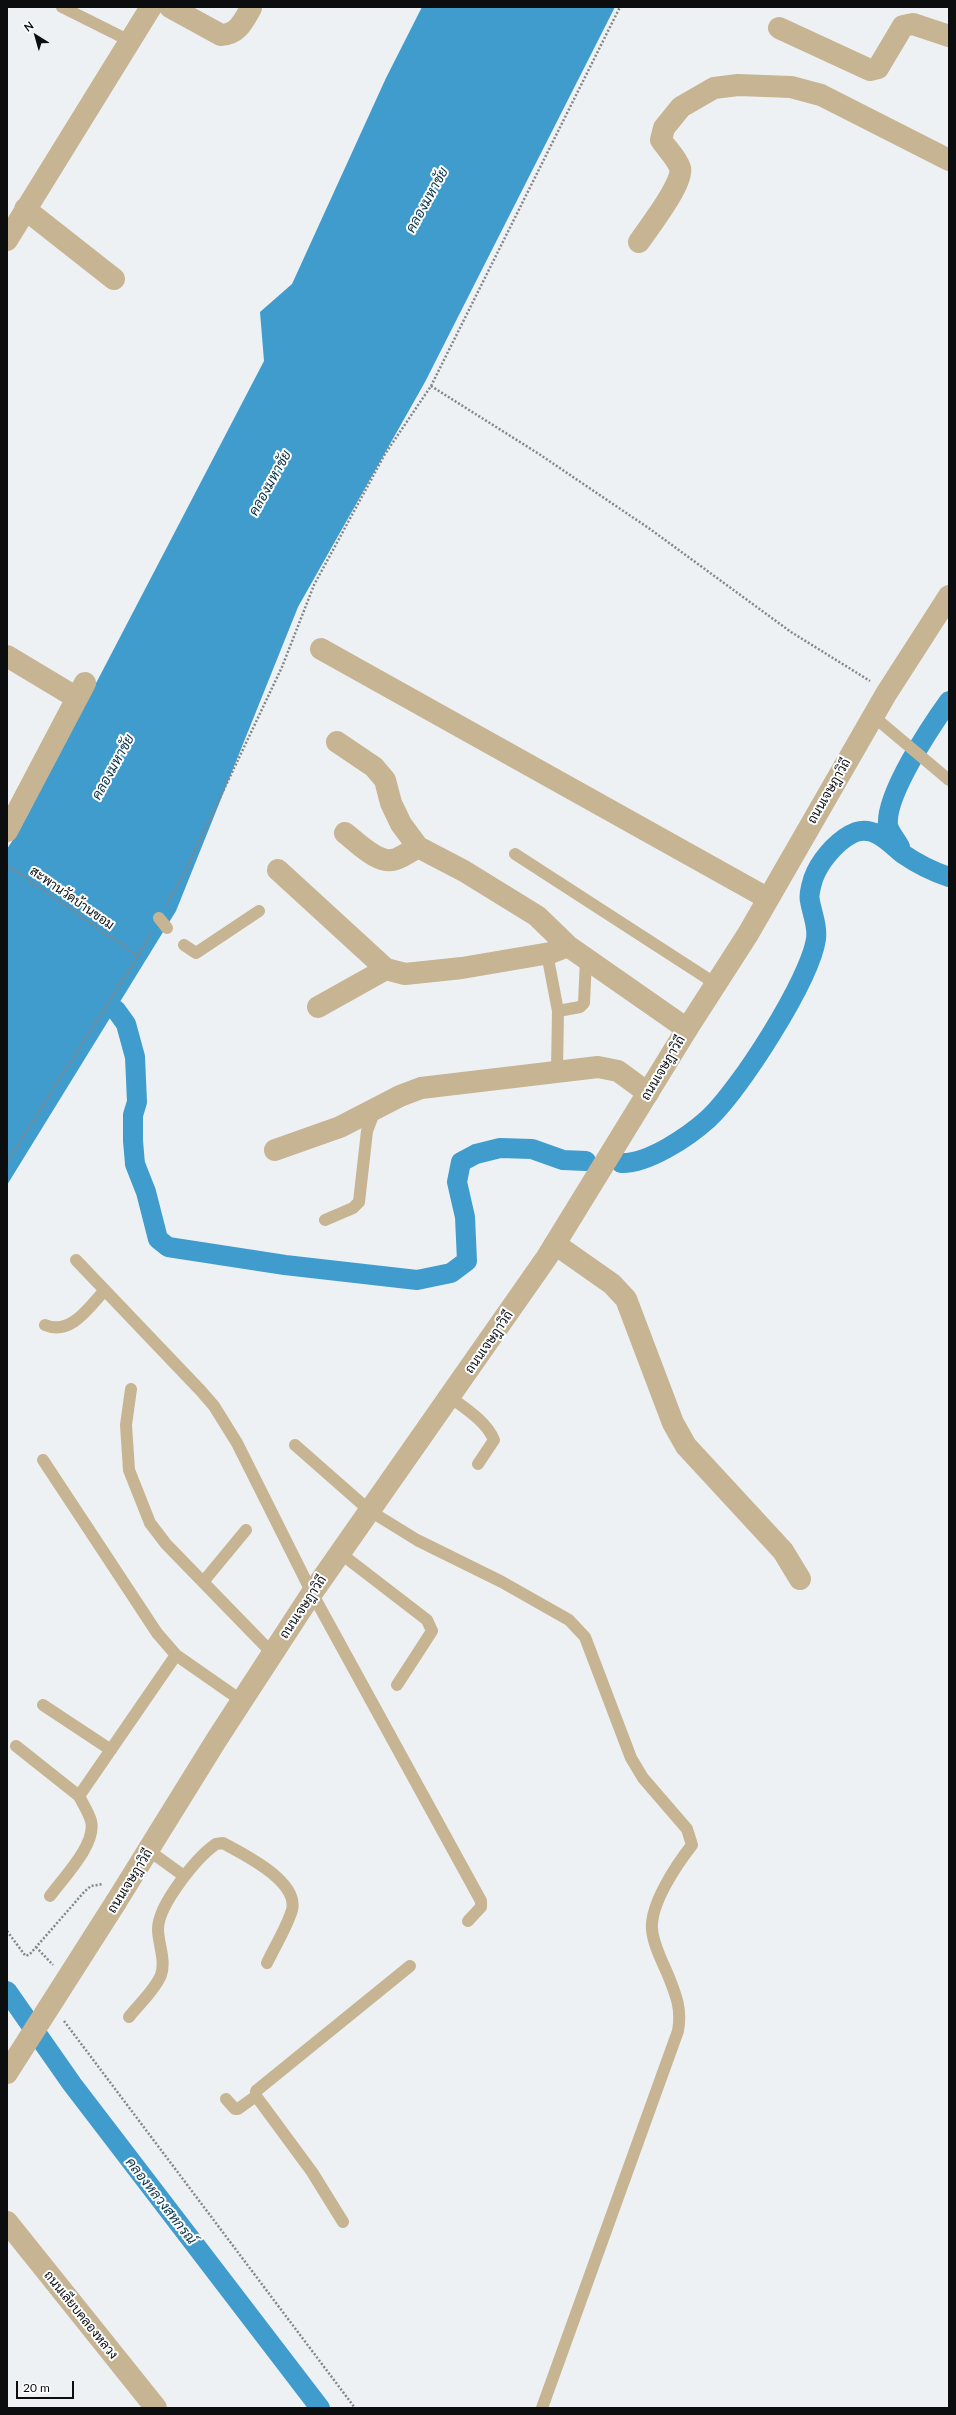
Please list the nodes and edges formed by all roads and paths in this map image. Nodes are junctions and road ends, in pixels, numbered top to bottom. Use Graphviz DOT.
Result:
graph roads {
  1 [pos="62,7"];
  2 [pos="151,7"];
  3 [pos="170,7"];
  4 [pos="620,7"];
  5 [pos="251,8"];
  6 [pos="779,28"];
  7 [pos="949,36"];
  8 [pos="130,41"];
  9 [pos="949,160"];
  10 [pos="25,209"];
  11 [pos="7,239"];
  12 [pos="639,242"];
  13 [pos="114,279"];
  14 [pos="431,386"];
  15 [pos="949,596"];
  16 [pos="321,649"];
  17 [pos="7,656"];
  18 [pos="886,694"];
  19 [pos="873,716"];
  20 [pos="337,742"];
  21 [pos="949,780"];
  22 [pos="7,832"];
  23 [pos="344,833"];
  24 [pos="418,847"];
  25 [pos="514,854"];
  26 [pos="7,865"];
  27 [pos="278,870"];
  28 [pos="767,898"];
  29 [pos="259,911"];
  30 [pos="159,918"];
  31 [pos="167,928"];
  32 [pos="184,945"];
  33 [pos="568,946"];
  34 [pos="138,956"];
  35 [pos="586,959"];
  36 [pos="549,964"];
  37 [pos="386,969"];
  38 [pos="716,984"];
  39 [pos="318,1007"];
  40 [pos="558,1011"];
  41 [pos="687,1029"];
  42 [pos="557,1071"];
  43 [pos="648,1093"];
  44 [pos="375,1110"];
  45 [pos="275,1150"];
  46 [pos="7,1162"];
  47 [pos="325,1220"];
  48 [pos="555,1244"];
  49 [pos="76,1260"];
  50 [pos="105,1290"];
  51 [pos="45,1325"];
  52 [pos="131,1389"];
  53 [pos="450,1397"];
  54 [pos="295,1445"];
  55 [pos="43,1460"];
  56 [pos="478,1464"];
  57 [pos="370,1511"];
  58 [pos="246,1530"];
  59 [pos="340,1552"];
  60 [pos="800,1579"];
  61 [pos="203,1582"];
  62 [pos="312,1593"];
  63 [pos="272,1653"];
  64 [pos="176,1655"];
  65 [pos="397,1684"];
  66 [pos="242,1701"];
  67 [pos="43,1705"];
  68 [pos="16,1746"];
  69 [pos="111,1750"];
  70 [pos="79,1796"];
  71 [pos="148,1850"];
  72 [pos="184,1876"];
  73 [pos="129,1883"];
  74 [pos="50,1896"];
  75 [pos="468,1921"];
  76 [pos="7,1931"];
  77 [pos="36,1947"];
  78 [pos="267,1963"];
  79 [pos="410,1966"];
  80 [pos="56,1968"];
  81 [pos="59,2014"];
  82 [pos="129,2016"];
  83 [pos="7,2073"];
  84 [pos="256,2096"];
  85 [pos="226,2099"];
  86 [pos="7,2222"];
  87 [pos="343,2222"];
  88 [pos="156,2408"];
  89 [pos="355,2408"];
  90 [pos="542,2408"];
  1 -- 8 [label="lane"];
  2 -- 8 [label="street"];
  3 -- 5 [label="street"];
  4 -- 14 [label="path"];
  6 -- 7 [label="street"];
  8 -- 10 [label="street"];
  9 -- 12 [label="street"];
  10 -- 11 [label="street"];
  10 -- 13 [label="street"];
  14 -- 18 [label="path"];
  14 -- 30 [label="path"];
  15 -- 18 [label="street, ถนนเจษฎาวิถี"];
  16 -- 28 [label="street"];
  17 -- 22 [label="street"];
  18 -- 19 [label="street, ถนนเจษฎาวิถี"];
  19 -- 21 [label="lane"];
  19 -- 28 [label="street, ถนนเจษฎาวิถี"];
  20 -- 24 [label="street"];
  23 -- 24 [label="street"];
  24 -- 33 [label="street"];
  25 -- 38 [label="lane"];
  26 -- 34 [label="path, สะพานวัดบ้านขอม"];
  27 -- 37 [label="street"];
  28 -- 38 [label="street, ถนนเจษฎาวิถี"];
  29 -- 32 [label="lane"];
  30 -- 31 [label="lane"];
  30 -- 34 [label="path"];
  33 -- 35 [label="street"];
  33 -- 37 [label="street"];
  34 -- 46 [label="path"];
  35 -- 40 [label="lane"];
  35 -- 41 [label="street"];
  36 -- 40 [label="lane"];
  37 -- 39 [label="street"];
  38 -- 41 [label="street, ถนนเจษฎาวิถี"];
  40 -- 42 [label="lane"];
  41 -- 43 [label="street, ถนนเจษฎาวิถี"];
  42 -- 43 [label="street"];
  42 -- 44 [label="street"];
  43 -- 48 [label="street, ถนนเจษฎาวิถี"];
  44 -- 45 [label="street"];
  44 -- 47 [label="lane"];
  48 -- 53 [label="street, ถนนเจษฎาวิถี"];
  48 -- 60 [label="street"];
  49 -- 50 [label="lane"];
  50 -- 51 [label="lane"];
  50 -- 62 [label="lane"];
  52 -- 61 [label="lane"];
  53 -- 56 [label="lane"];
  53 -- 57 [label="street, ถนนเจษฎาวิถี"];
  54 -- 57 [label="lane"];
  55 -- 64 [label="lane"];
  57 -- 59 [label="street, ถนนเจษฎาวิถี"];
  57 -- 90 [label="lane"];
  58 -- 61 [label="lane"];
  59 -- 62 [label="street, ถนนเจษฎาวิถี"];
  59 -- 65 [label="lane"];
  61 -- 63 [label="lane"];
  62 -- 63 [label="street, ถนนเจษฎาวิถี"];
  62 -- 75 [label="lane"];
  63 -- 66 [label="street, ถนนเจษฎาวิถี"];
  64 -- 66 [label="lane"];
  64 -- 69 [label="lane"];
  66 -- 71 [label="street, ถนนเจษฎาวิถี"];
  67 -- 69 [label="lane"];
  68 -- 70 [label="lane"];
  69 -- 70 [label="lane"];
  70 -- 74 [label="lane"];
  71 -- 72 [label="lane"];
  71 -- 73 [label="street, ถนนเจษฎาวิถี"];
  72 -- 78 [label="lane"];
  72 -- 82 [label="lane"];
  73 -- 77 [label="path"];
  73 -- 83 [label="street, ถนนเจษฎาวิถี, bridge"];
  76 -- 77 [label="path"];
  77 -- 80 [label="path"];
  79 -- 84 [label="lane"];
  81 -- 89 [label="path"];
  84 -- 85 [label="lane"];
  84 -- 87 [label="lane"];
  86 -- 88 [label="street, ถนนเลียบคลองหลวง"];
}
